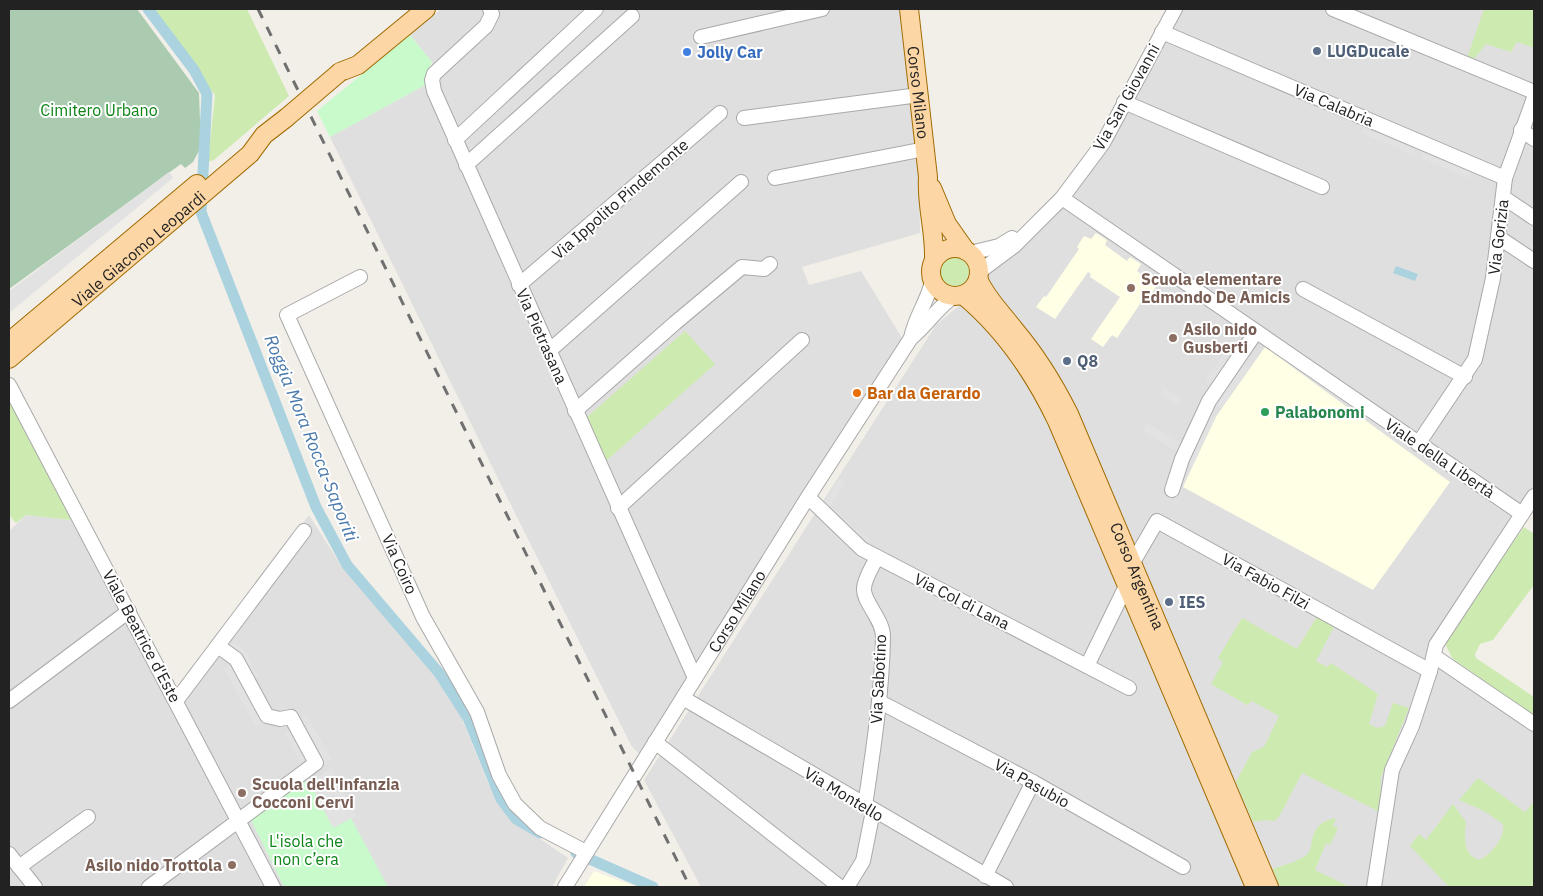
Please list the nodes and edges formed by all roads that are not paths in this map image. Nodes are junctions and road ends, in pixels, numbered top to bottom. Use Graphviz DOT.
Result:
graph roads {
  1 [pos="407,9"];
  2 [pos="426,9"];
  3 [pos="490,9"];
  4 [pos="596,9"];
  5 [pos="822,9"];
  6 [pos="909,9"];
  7 [pos="1175,9"];
  8 [pos="1333,9"];
  9 [pos="632,16"];
  10 [pos="1162,32"];
  11 [pos="701,37"];
  12 [pos="340,72"];
  13 [pos="1534,92"];
  14 [pos="919,95"];
  15 [pos="1534,98"];
  16 [pos="1124,102"];
  17 [pos="720,113"];
  18 [pos="744,118"];
  19 [pos="1521,130"];
  20 [pos="1534,139"];
  21 [pos="455,140"];
  22 [pos="925,149"];
  23 [pos="466,165"];
  24 [pos="928,177"];
  25 [pos="775,178"];
  26 [pos="1505,178"];
  27 [pos="741,182"];
  28 [pos="1322,187"];
  29 [pos="191,197"];
  30 [pos="1503,197"];
  31 [pos="1062,198"];
  32 [pos="1534,218"];
  33 [pos="1033,226"];
  34 [pos="1498,237"];
  35 [pos="968,252"];
  36 [pos="934,259"];
  37 [pos="1534,261"];
  38 [pos="770,264"];
  39 [pos="978,275"];
  40 [pos="360,277"];
  41 [pos="932,281"];
  42 [pos="519,285"];
  43 [pos="1303,288"];
  44 [pos="959,295"];
  45 [pos="1256,332"];
  46 [pos="911,338"];
  47 [pos="802,340"];
  48 [pos="9,342"];
  49 [pos="549,351"];
  50 [pos="9,359"];
  51 [pos="1464,377"];
  52 [pos="9,385"];
  53 [pos="575,411"];
  54 [pos="1418,444"];
  55 [pos="1172,490"];
  56 [pos="808,496"];
  57 [pos="1534,496"];
  58 [pos="618,508"];
  59 [pos="1522,514"];
  60 [pos="304,531"];
  61 [pos="877,557"];
  62 [pos="1130,574"];
  63 [pos="129,611"];
  64 [pos="218,646"];
  65 [pos="1434,656"];
  66 [pos="1087,666"];
  67 [pos="1430,671"];
  68 [pos="695,678"];
  69 [pos="1128,688"];
  70 [pos="683,698"];
  71 [pos="9,701"];
  72 [pos="176,702"];
  73 [pos="880,702"];
  74 [pos="1534,724"];
  75 [pos="655,742"];
  76 [pos="1033,782"];
  77 [pos="869,809"];
  78 [pos="88,817"];
  79 [pos="238,820"];
  80 [pos="586,853"];
  81 [pos="9,854"];
  82 [pos="19,867"];
  83 [pos="1183,867"];
  84 [pos="985,876"];
  85 [pos="35,887"];
  86 [pos="149,887"];
  87 [pos="273,887"];
  88 [pos="564,887"];
  89 [pos="840,887"];
  90 [pos="847,887"];
  91 [pos="1006,887"];
  92 [pos="1255,887"];
  93 [pos="1269,887"];
  94 [pos="1374,887"];
  1 -- 12 [label="main road, Viale Giacomo Leopardi"];
  2 -- 12 [label="main road, Viale Giacomo Leopardi"];
  3 -- 21 [label="street, Via Pietrasana"];
  4 -- 21 [label="street"];
  5 -- 11 [label="street"];
  6 -- 14 [label="main road, Corso Milano"];
  7 -- 10 [label="street, Via San Giovanni"];
  8 -- 13 [label="street"];
  9 -- 23 [label="street"];
  10 -- 16 [label="street, Via San Giovanni"];
  10 -- 26 [label="street, Via Calabria"];
  12 -- 29 [label="main road, Viale Giacomo Leopardi, bridge"];
  14 -- 18 [label="street"];
  14 -- 22 [label="main road, Corso Milano"];
  15 -- 19 [label="street, Via Gorizia"];
  16 -- 28 [label="street"];
  16 -- 31 [label="street, Via San Giovanni"];
  17 -- 42 [label="street, Via Ippolito Pindemonte"];
  19 -- 20 [label="street"];
  19 -- 26 [label="street, Via Gorizia"];
  21 -- 23 [label="street, Via Pietrasana"];
  22 -- 24 [label="main road, Corso Milano"];
  22 -- 25 [label="street"];
  23 -- 42 [label="street, Via Pietrasana"];
  24 -- 35 [label="main road, Corso Milano"];
  24 -- 36 [label="main road, Corso Milano"];
  26 -- 30 [label="street, Via Gorizia"];
  27 -- 49 [label="street"];
  29 -- 48 [label="main road, Viale Giacomo Leopardi"];
  29 -- 50 [label="main road, Viale Giacomo Leopardi"];
  30 -- 32 [label="street"];
  30 -- 34 [label="street, Via Gorizia"];
  31 -- 33 [label="street, Via San Giovanni"];
  31 -- 45 [label="street, Viale della Libertà"];
  33 -- 35 [label="street, Via San Giovanni"];
  33 -- 39 [label="street, Via San Giovanni"];
  34 -- 37 [label="street"];
  34 -- 51 [label="street, Via Gorizia"];
  35 -- 36 [label="main road"];
  35 -- 39 [label="main road, Corso Argentina"];
  36 -- 41 [label="main road"];
  38 -- 53 [label="street"];
  39 -- 44 [label="main road"];
  39 -- 62 [label="main road, Corso Argentina"];
  40 -- 80 [label="street, Via Coiro"];
  41 -- 44 [label="main road, Corso Argentina"];
  41 -- 46 [label="street, Corso Milano"];
  42 -- 49 [label="street, Via Pietrasana"];
  43 -- 51 [label="street"];
  44 -- 46 [label="street, Corso Milano"];
  44 -- 62 [label="main road, Corso Argentina"];
  45 -- 54 [label="street, Viale della Libertà"];
  45 -- 55 [label="street"];
  46 -- 56 [label="street, Corso Milano"];
  47 -- 58 [label="street"];
  49 -- 53 [label="street, Via Pietrasana"];
  51 -- 54 [label="street, Via Gorizia"];
  52 -- 63 [label="street, Viale Beatrice d'Este"];
  53 -- 58 [label="street, Via Pietrasana"];
  54 -- 59 [label="street, Viale della Libertà"];
  56 -- 61 [label="street, Via Col di Lana"];
  56 -- 68 [label="street, Corso Milano"];
  57 -- 59 [label="street"];
  58 -- 68 [label="street, Via Pietrasana"];
  59 -- 65 [label="street"];
  60 -- 64 [label="street"];
  61 -- 66 [label="street, Via Col di Lana"];
  61 -- 73 [label="street, Via Sabotino"];
  62 -- 66 [label="street, Via Fabio Filzi"];
  62 -- 67 [label="street, Via Fabio Filzi"];
  62 -- 92 [label="main road, Corso Argentina"];
  62 -- 93 [label="main road, Corso Argentina"];
  63 -- 71 [label="street"];
  63 -- 72 [label="street, Viale Beatrice d'Este"];
  64 -- 72 [label="street"];
  64 -- 79 [label="street"];
  65 -- 67 [label="street"];
  65 -- 74 [label="street"];
  66 -- 69 [label="street, Via Col di Lana"];
  67 -- 94 [label="street"];
  68 -- 70 [label="street, Corso Milano"];
  70 -- 75 [label="street, Corso Milano"];
  70 -- 77 [label="street, Via Montello"];
  72 -- 79 [label="street, Viale Beatrice d'Este"];
  73 -- 76 [label="street, Via Pasubio"];
  73 -- 77 [label="street, Via Sabotino"];
  75 -- 80 [label="street, Corso Milano"];
  75 -- 89 [label="street"];
  76 -- 83 [label="street, Via Pasubio"];
  76 -- 84 [label="street"];
  77 -- 84 [label="street, Via Montello"];
  77 -- 90 [label="street, Via Sabotino"];
  78 -- 82 [label="street"];
  79 -- 86 [label="street"];
  79 -- 87 [label="street, Viale Beatrice d'Este"];
  80 -- 88 [label="street, Corso Milano"];
  81 -- 82 [label="street"];
  82 -- 85 [label="street"];
  84 -- 91 [label="street, Via Montello"];
}
